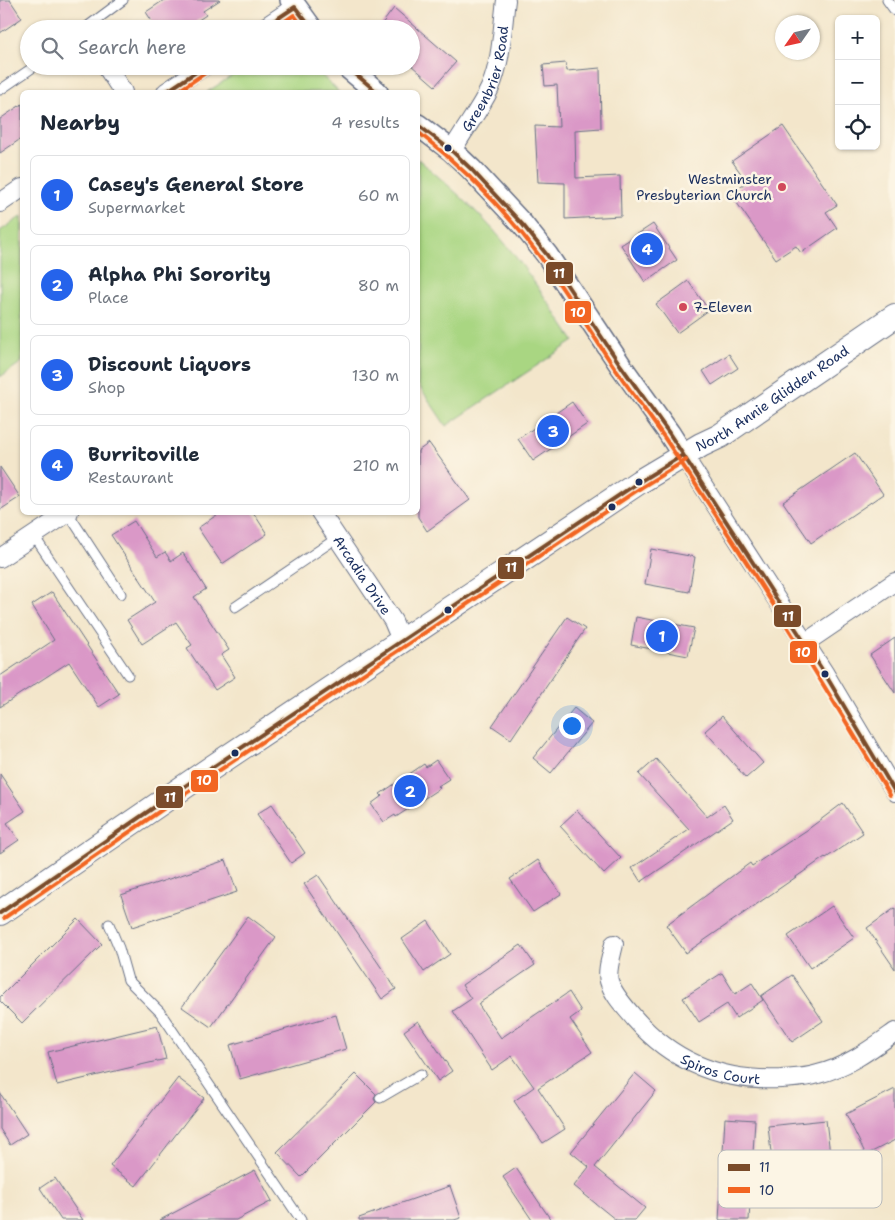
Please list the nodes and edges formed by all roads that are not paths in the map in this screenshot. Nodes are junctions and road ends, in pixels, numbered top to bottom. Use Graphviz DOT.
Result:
graph roads {
  1 [pos="123,0"];
  2 [pos="506,0"];
  3 [pos="887,0"];
  4 [pos="293,3"];
  5 [pos="895,11"];
  6 [pos="96,20"];
  7 [pos="273,20"];
  8 [pos="305,20"];
  9 [pos="22,75"];
  10 [pos="112,75"];
  11 [pos="192,75"];
  12 [pos="357,75"];
  13 [pos="0,90"];
  14 [pos="122,90"];
  15 [pos="169,90"];
  16 [pos="375,90"];
  17 [pos="420,126"];
  18 [pos="452,151"];
  19 [pos="20,189"];
  20 [pos="0,203"];
  21 [pos="895,316"];
  22 [pos="683,455"];
  23 [pos="65,515"];
  24 [pos="69,515"];
  25 [pos="322,515"];
  26 [pos="34,536"];
  27 [pos="337,538"];
  28 [pos="0,558"];
  29 [pos="895,582"];
  30 [pos="121,594"];
  31 [pos="235,608"];
  32 [pos="402,640"];
  33 [pos="805,643"];
  34 [pos="128,675"];
  35 [pos="895,792"];
  36 [pos="0,913"];
  37 [pos="110,924"];
  38 [pos="614,944"];
  39 [pos="895,1032"];
  40 [pos="421,1074"];
  41 [pos="380,1098"];
  42 [pos="301,1220"];
  1 -- 6 [label="lane"];
  2 -- 18 [label="street, Greenbrier Road"];
  3 -- 5 [label="lane"];
  4 -- 7 [label="street"];
  4 -- 8 [label="street"];
  9 -- 13 [label="lane"];
  10 -- 14 [label="street"];
  11 -- 15 [label="street"];
  12 -- 16 [label="street"];
  17 -- 18 [label="street"];
  18 -- 22 [label="street"];
  19 -- 20 [label="street"];
  21 -- 22 [label="main road, North Annie Glidden Road"];
  22 -- 32 [label="main road, North Annie Glidden Road"];
  22 -- 33 [label="street"];
  23 -- 26 [label="street"];
  24 -- 30 [label="lane"];
  25 -- 27 [label="street, Arcadia Drive"];
  26 -- 28 [label="street"];
  26 -- 34 [label="lane"];
  27 -- 31 [label="lane"];
  27 -- 32 [label="street, Arcadia Drive"];
  29 -- 33 [label="street"];
  32 -- 36 [label="main road, North Annie Glidden Road"];
  33 -- 35 [label="street"];
  37 -- 42 [label="lane"];
  38 -- 39 [label="street, Spiros Court"];
  40 -- 41 [label="lane"];
}
